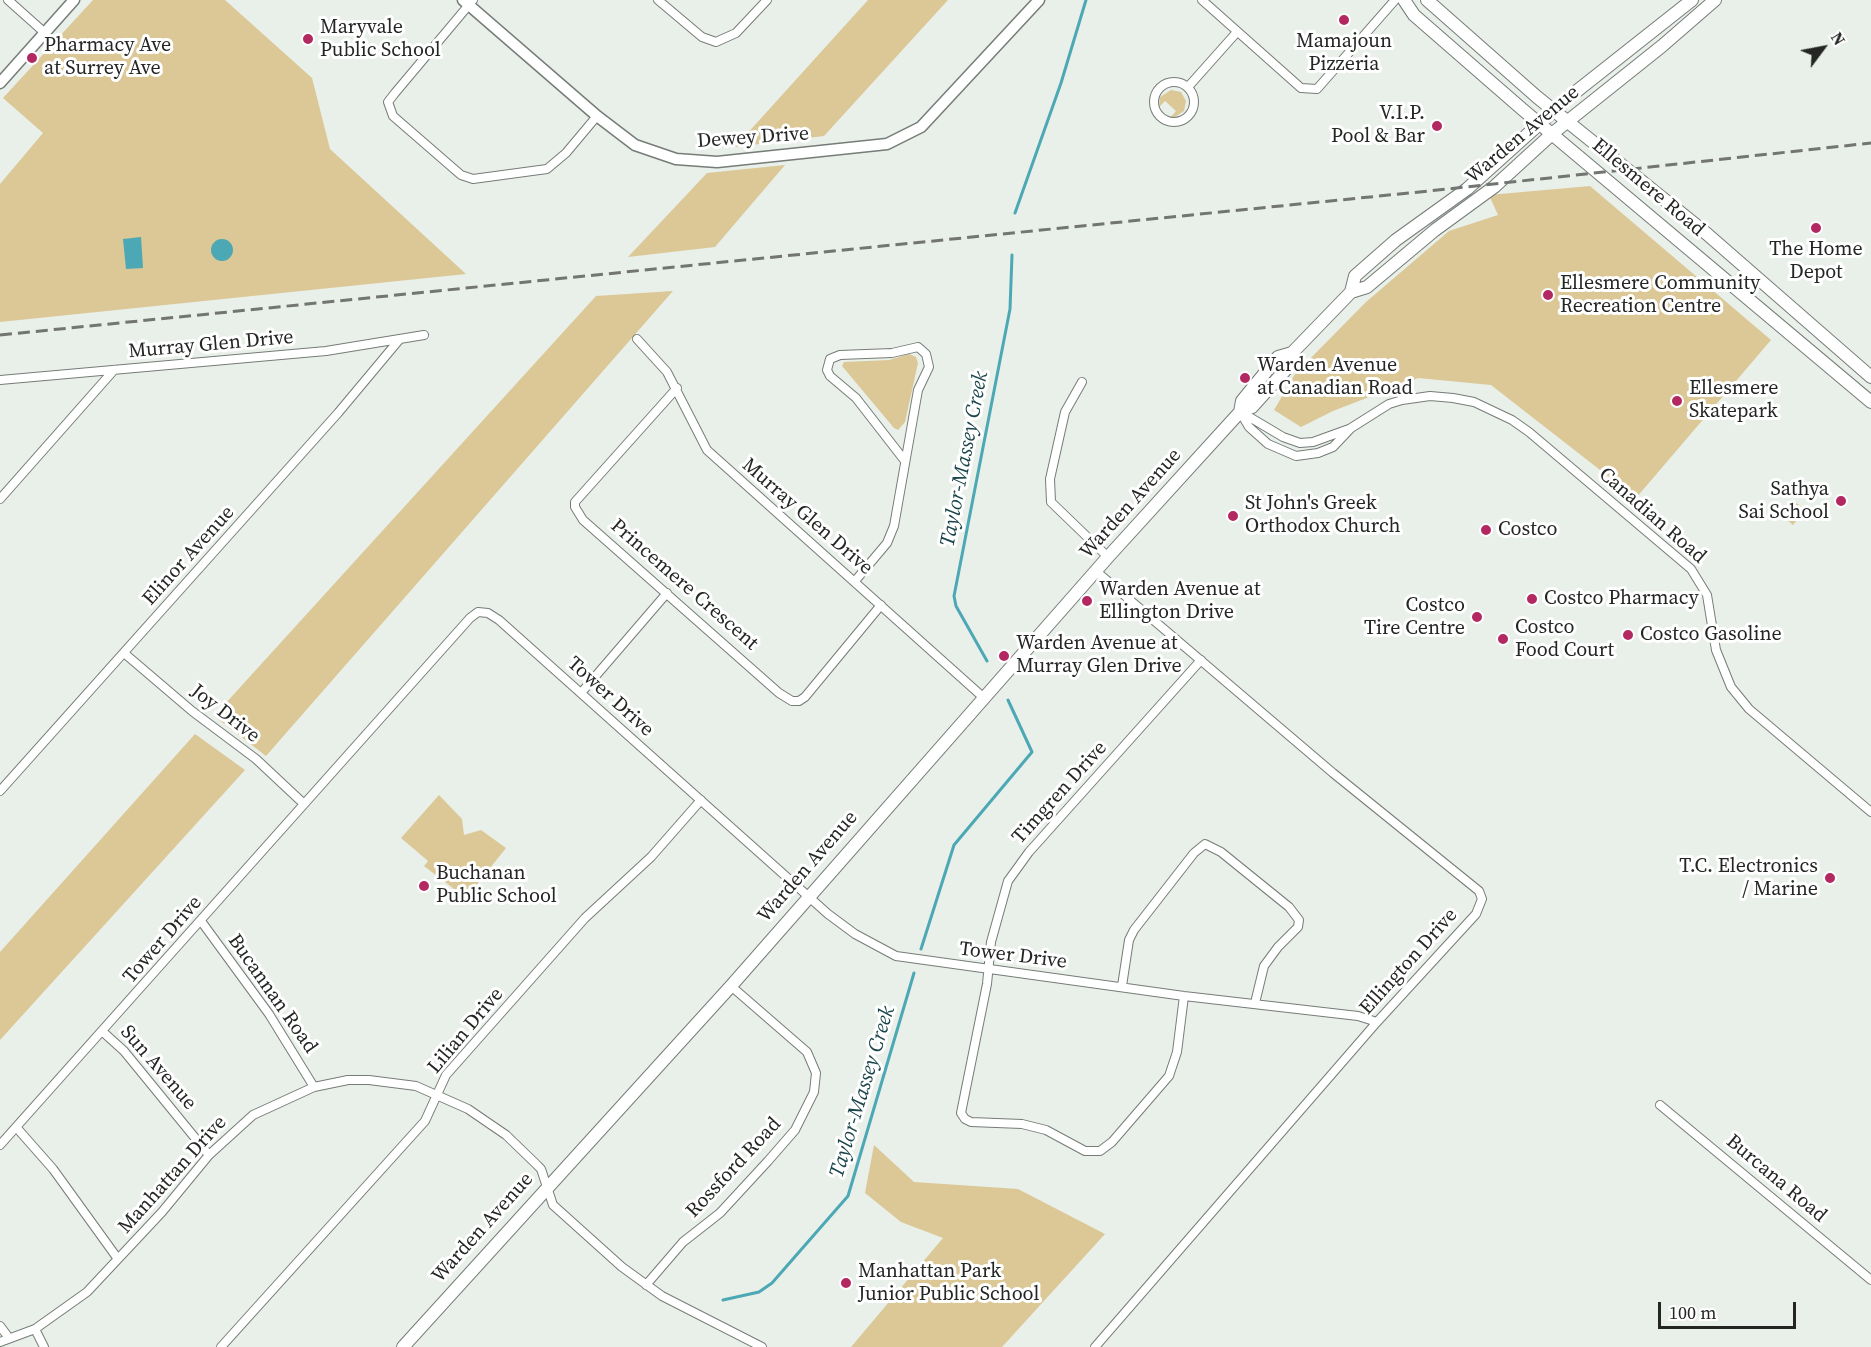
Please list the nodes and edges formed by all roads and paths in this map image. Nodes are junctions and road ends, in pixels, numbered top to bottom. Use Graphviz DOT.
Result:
graph roads {
  1 [pos="8,0"];
  2 [pos="74,0"];
  3 [pos="658,0"];
  4 [pos="767,0"];
  5 [pos="1040,0"];
  6 [pos="1202,0"];
  7 [pos="1395,0"];
  8 [pos="1404,0"];
  9 [pos="1427,0"];
  10 [pos="1692,0"];
  11 [pos="1715,0"];
  12 [pos="469,2"];
  13 [pos="1237,32"];
  14 [pos="45,33"];
  15 [pos="0,83"];
  16 [pos="1188,87"];
  17 [pos="1554,111"];
  18 [pos="597,116"];
  19 [pos="1567,121"];
  20 [pos="1540,122"];
  21 [pos="1553,133"];
  22 [pos="1351,292"];
  23 [pos="423,335"];
  24 [pos="637,339"];
  25 [pos="399,340"];
  26 [pos="1845,356"];
  27 [pos="114,370"];
  28 [pos="1834,370"];
  29 [pos="1871,377"];
  30 [pos="0,380"];
  31 [pos="1082,382"];
  32 [pos="676,388"];
  33 [pos="1871,402"];
  34 [pos="1240,412"];
  35 [pos="1351,428"];
  36 [pos="905,461"];
  37 [pos="0,499"];
  38 [pos="1108,557"];
  39 [pos="1097,572"];
  40 [pos="855,581"];
  41 [pos="667,593"];
  42 [pos="881,605"];
  43 [pos="124,653"];
  44 [pos="1201,660"];
  45 [pos="581,693"];
  46 [pos="984,698"];
  47 [pos="0,791"];
  48 [pos="701,800"];
  49 [pos="304,804"];
  50 [pos="1871,812"];
  51 [pos="809,895"];
  52 [pos="201,921"];
  53 [pos="988,970"];
  54 [pos="731,986"];
  55 [pos="1122,986"];
  56 [pos="1184,996"];
  57 [pos="1255,1003"];
  58 [pos="1377,1022"];
  59 [pos="103,1032"];
  60 [pos="314,1087"];
  61 [pos="437,1095"];
  62 [pos="1660,1105"];
  63 [pos="16,1127"];
  64 [pos="0,1145"];
  65 [pos="209,1155"];
  66 [pos="546,1187"];
  67 [pos="118,1259"];
  68 [pos="1871,1280"];
  69 [pos="646,1285"];
  70 [pos="0,1326"];
  71 [pos="35,1329"];
  72 [pos="9,1338"];
  73 [pos="0,1342"];
  74 [pos="752,1344"];
  75 [pos="44,1347"];
  76 [pos="221,1347"];
  77 [pos="403,1347"];
  78 [pos="762,1347"];
  79 [pos="1095,1347"];
  1 -- 14 [label="street"];
  2 -- 14 [label="street"];
  3 -- 4 [label="street"];
  5 -- 18 [label="street, Dewey Drive"];
  6 -- 13 [label="street"];
  7 -- 13 [label="street"];
  8 -- 20 [label="main road, Ellesmere Road"];
  9 -- 17 [label="main road, Ellesmere Road"];
  10 -- 17 [label="main road, Warden Avenue"];
  11 -- 19 [label="main road, Warden Avenue"];
  12 -- 18 [label="street, Dewey Drive"];
  12 -- 18 [label="street"];
  13 -- 16 [label="street"];
  14 -- 15 [label="street"];
  16 -- 16 [label="street"];
  17 -- 19 [label="main road, Ellesmere Road"];
  17 -- 20 [label="main road, Warden Avenue"];
  19 -- 21 [label="main road, Warden Avenue"];
  19 -- 26 [label="main road, Ellesmere Road"];
  20 -- 21 [label="main road, Ellesmere Road"];
  20 -- 22 [label="main road, Warden Avenue"];
  21 -- 22 [label="main road, Warden Avenue"];
  21 -- 28 [label="main road, Ellesmere Road"];
  22 -- 34 [label="main road, Warden Avenue"];
  23 -- 25 [label="street, Murray Glen Drive"];
  24 -- 32 [label="street, Murray Glen Drive"];
  25 -- 27 [label="street, Murray Glen Drive"];
  25 -- 43 [label="street, Elinor Avenue"];
  26 -- 28 [label="main road"];
  26 -- 29 [label="main road, Ellesmere Road"];
  27 -- 30 [label="street, Murray Glen Drive"];
  27 -- 37 [label="street"];
  28 -- 33 [label="main road, Ellesmere Road"];
  31 -- 38 [label="street"];
  32 -- 40 [label="street, Murray Glen Drive"];
  32 -- 41 [label="street, Princemere Crescent"];
  34 -- 35 [label="street, Canadian Road"];
  34 -- 35 [label="street, Canadian Road"];
  34 -- 38 [label="main road, Warden Avenue"];
  35 -- 50 [label="street, Canadian Road"];
  36 -- 36 [label="street"];
  36 -- 40 [label="street"];
  38 -- 39 [label="main road, Warden Avenue"];
  39 -- 44 [label="street, Ellington Drive"];
  39 -- 46 [label="main road, Warden Avenue"];
  40 -- 42 [label="street, Murray Glen Drive"];
  41 -- 42 [label="street, Princemere Crescent"];
  41 -- 45 [label="street"];
  42 -- 46 [label="street, Murray Glen Drive"];
  43 -- 47 [label="street, Elinor Avenue"];
  43 -- 49 [label="street, Joy Drive"];
  44 -- 53 [label="street, Timgren Drive"];
  44 -- 58 [label="street, Ellington Drive"];
  45 -- 48 [label="street, Tower Drive"];
  45 -- 49 [label="street, Tower Drive"];
  46 -- 51 [label="main road, Warden Avenue"];
  48 -- 51 [label="street, Tower Drive"];
  48 -- 61 [label="street, Lilian Drive"];
  49 -- 52 [label="street, Tower Drive"];
  51 -- 53 [label="street, Tower Drive"];
  51 -- 54 [label="main road, Warden Avenue"];
  52 -- 59 [label="street, Tower Drive"];
  52 -- 60 [label="street, Bucannan Road"];
  53 -- 55 [label="street, Tower Drive"];
  53 -- 56 [label="street, Timgren Drive"];
  54 -- 66 [label="main road, Warden Avenue"];
  54 -- 69 [label="street, Rossford Road"];
  55 -- 56 [label="street, Tower Drive"];
  55 -- 57 [label="street"];
  56 -- 57 [label="street, Tower Drive"];
  57 -- 58 [label="street, Tower Drive"];
  58 -- 79 [label="street, Ellington Drive"];
  59 -- 63 [label="street, Tower Drive"];
  59 -- 65 [label="street, Sun Avenue"];
  60 -- 61 [label="street, Manhattan Drive"];
  60 -- 65 [label="street, Manhattan Drive"];
  61 -- 66 [label="street, Manhattan Drive"];
  61 -- 76 [label="street, Lilian Drive"];
  62 -- 68 [label="street, Burcana Road"];
  63 -- 64 [label="street, Tower Drive"];
  63 -- 67 [label="street"];
  65 -- 67 [label="street, Manhattan Drive"];
  66 -- 69 [label="street, Manhattan Drive"];
  66 -- 77 [label="main road, Warden Avenue"];
  67 -- 71 [label="street, Manhattan Drive"];
  69 -- 74 [label="street, Manhattan Drive"];
  70 -- 72 [label="street"];
  71 -- 72 [label="street, Manhattan Drive"];
  71 -- 75 [label="street"];
  72 -- 73 [label="street, Manhattan Drive"];
  74 -- 78 [label="street, Manhattan Drive"];
}
